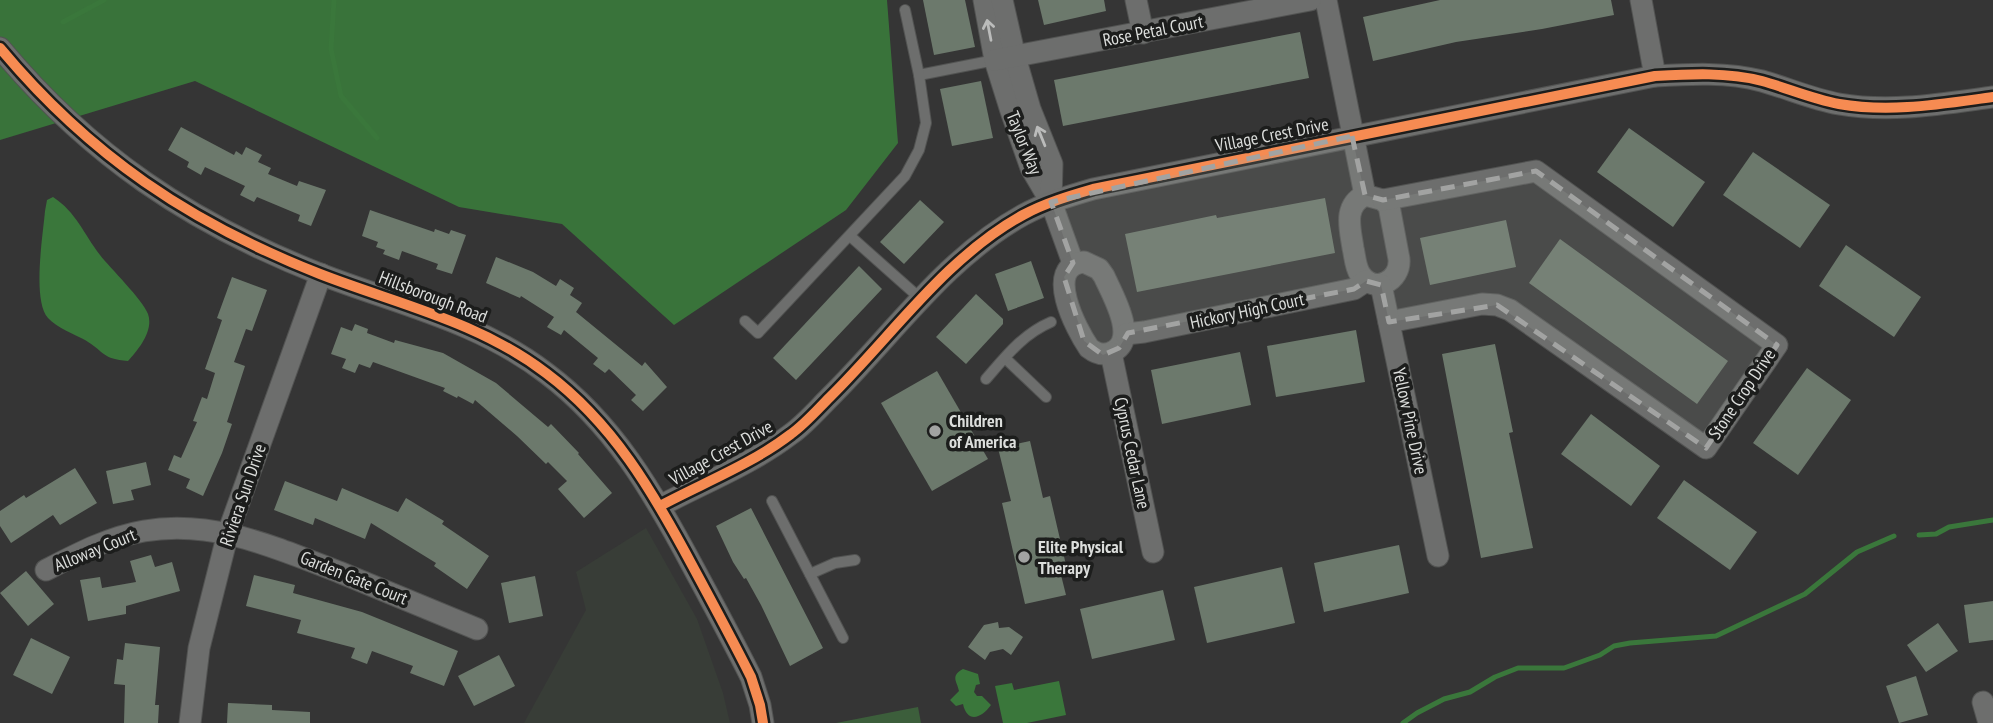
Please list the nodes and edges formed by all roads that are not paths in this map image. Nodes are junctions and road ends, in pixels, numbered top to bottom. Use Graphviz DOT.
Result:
graph roads {
  1 [pos="984,0"];
  2 [pos="1002,0"];
  3 [pos="1136,0"];
  4 [pos="1310,0"];
  5 [pos="1326,0"];
  6 [pos="1641,0"];
  7 [pos="905,10"];
  8 [pos="1143,33"];
  9 [pos="0,48"];
  10 [pos="1005,59"];
  11 [pos="919,75"];
  12 [pos="1655,76"];
  13 [pos="1993,97"];
  14 [pos="1352,136"];
  15 [pos="1374,197"];
  16 [pos="1051,202"];
  17 [pos="850,236"];
  18 [pos="1073,263"];
  19 [pos="321,274"];
  20 [pos="1374,283"];
  21 [pos="922,300"];
  22 [pos="746,321"];
  23 [pos="1389,321"];
  24 [pos="1051,322"];
  25 [pos="1126,334"];
  26 [pos="1111,354"];
  27 [pos="1005,358"];
  28 [pos="986,379"];
  29 [pos="1046,397"];
  30 [pos="772,501"];
  31 [pos="660,506"];
  32 [pos="228,533"];
  33 [pos="1153,552"];
  34 [pos="1438,556"];
  35 [pos="855,560"];
  36 [pos="46,570"];
  37 [pos="810,574"];
  38 [pos="477,629"];
  39 [pos="844,638"];
  40 [pos="190,723"];
  41 [pos="763,723"];
  10 -- 1 [label="street, Taylor Way, one-way"];
  2 -- 10 [label="street, Taylor Way"];
  3 -- 8 [label="street"];
  4 -- 8 [label="street, Rose Petal Court"];
  5 -- 14 [label="street"];
  6 -- 12 [label="street"];
  7 -- 11 [label="lane"];
  8 -- 10 [label="street, Rose Petal Court"];
  9 -- 19 [label="street, Hillsborough Road"];
  10 -- 11 [label="lane"];
  10 -- 16 [label="street, Taylor Way"];
  11 -- 17 [label="lane"];
  12 -- 13 [label="street, Village Crest Drive"];
  12 -- 14 [label="street, Village Crest Drive"];
  14 -- 15 [label="street"];
  14 -- 16 [label="street, Village Crest Drive"];
  15 -- 20 [label="street, Yellow Pine Drive"];
  15 -- 20 [label="street"];
  15 -- 23 [label="street, Stone Crop Drive"];
  16 -- 18 [label="street"];
  16 -- 21 [label="street, Village Crest Drive"];
  17 -- 21 [label="lane"];
  17 -- 22 [label="lane"];
  18 -- 25 [label="street"];
  18 -- 26 [label="street"];
  19 -- 31 [label="street, Hillsborough Road"];
  19 -- 32 [label="street, Riviera Sun Drive"];
  20 -- 23 [label="street, Yellow Pine Drive"];
  20 -- 25 [label="street, Hickory High Court"];
  21 -- 31 [label="street, Village Crest Drive"];
  23 -- 34 [label="street, Yellow Pine Drive"];
  24 -- 27 [label="lane"];
  25 -- 26 [label="street"];
  26 -- 33 [label="street, Cyprus Cedar Lane"];
  27 -- 28 [label="lane"];
  27 -- 29 [label="lane"];
  30 -- 37 [label="lane"];
  31 -- 41 [label="street, Hillsborough Road"];
  32 -- 36 [label="street, Alloway Court"];
  32 -- 38 [label="street, Garden Gate Court"];
  32 -- 40 [label="street, Riviera Sun Drive"];
  35 -- 37 [label="lane"];
  37 -- 39 [label="lane"];
}
